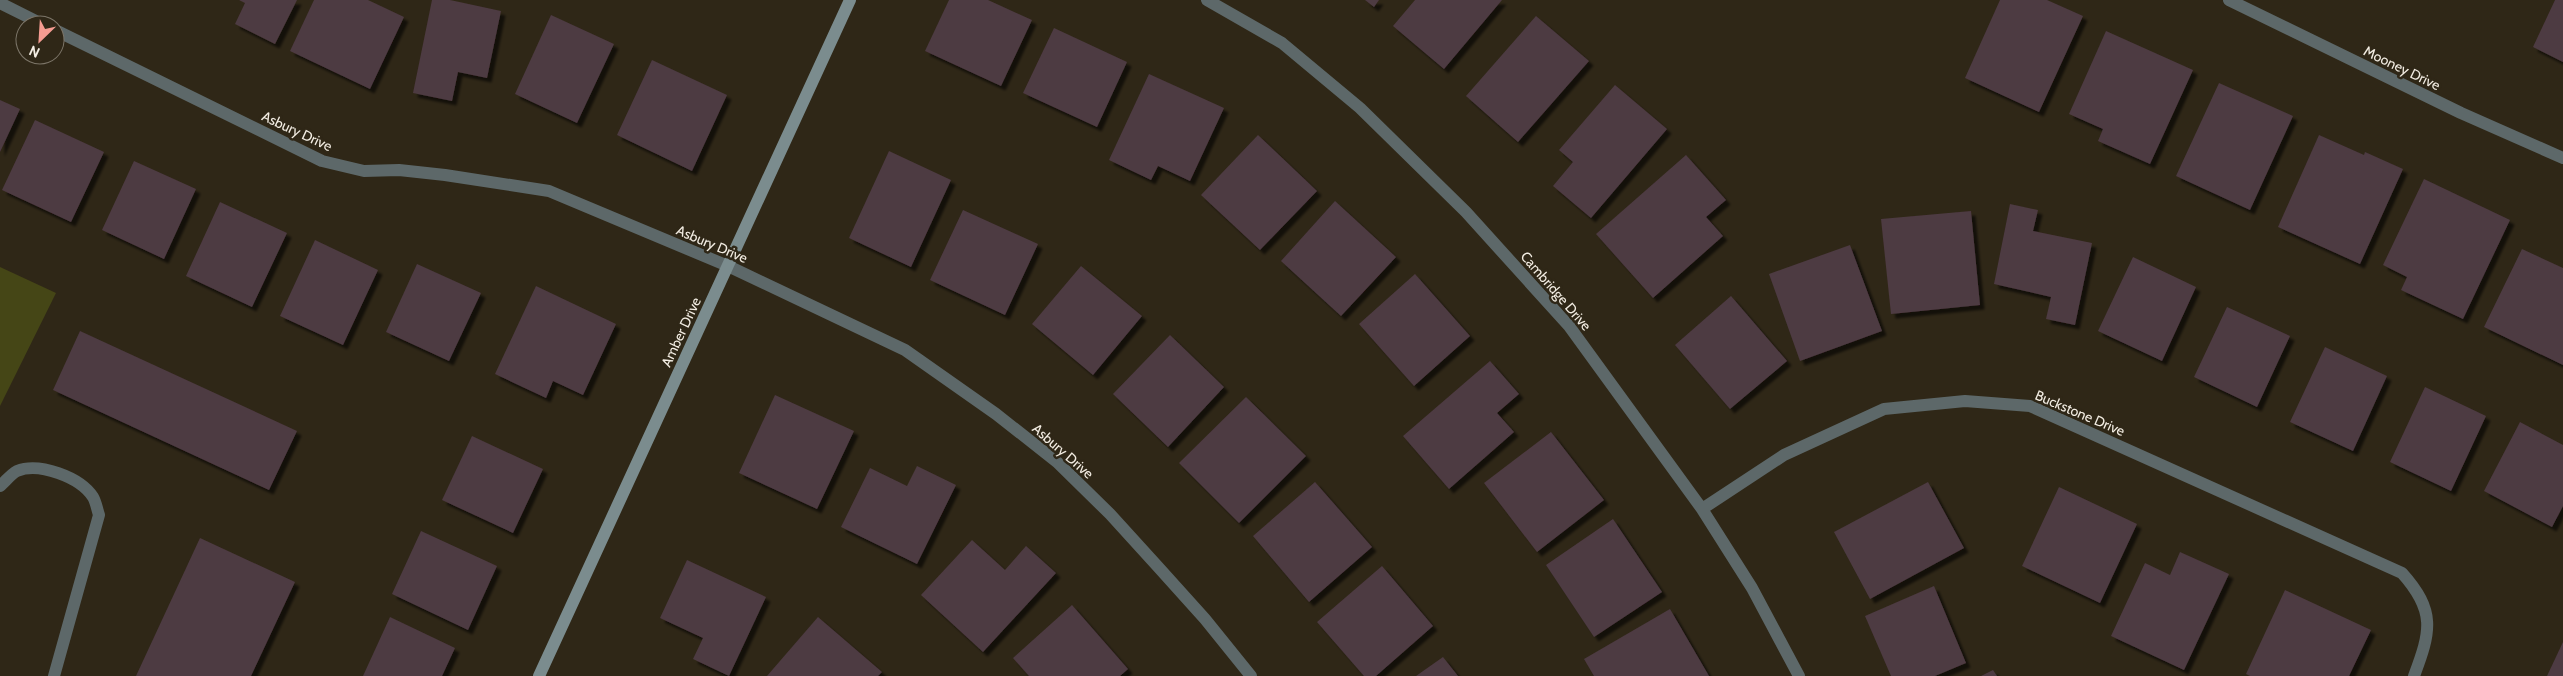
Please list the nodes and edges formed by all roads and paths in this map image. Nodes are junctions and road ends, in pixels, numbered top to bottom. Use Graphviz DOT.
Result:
graph roads {
  1 [pos="850,0"];
  2 [pos="1207,0"];
  3 [pos="2229,0"];
  4 [pos="0,3"];
  5 [pos="24,15"];
  6 [pos="65,35"];
  7 [pos="2563,158"];
  8 [pos="728,266"];
  9 [pos="0,486"];
  10 [pos="1702,509"];
  11 [pos="543,675"];
  12 [pos="54,676"];
  13 [pos="1251,676"];
  14 [pos="1799,676"];
  15 [pos="2414,676"];
  1 -- 8 [label="street, Amber Drive"];
  2 -- 10 [label="street, Cambridge Drive"];
  3 -- 7 [label="street, Mooney Drive"];
  4 -- 5 [label="street"];
  6 -- 8 [label="street, Asbury Drive"];
  8 -- 11 [label="street, Amber Drive"];
  8 -- 13 [label="street, Asbury Drive"];
  9 -- 12 [label="street"];
  10 -- 14 [label="street, Cambridge Drive"];
  10 -- 15 [label="street, Buckstone Drive"];
}
